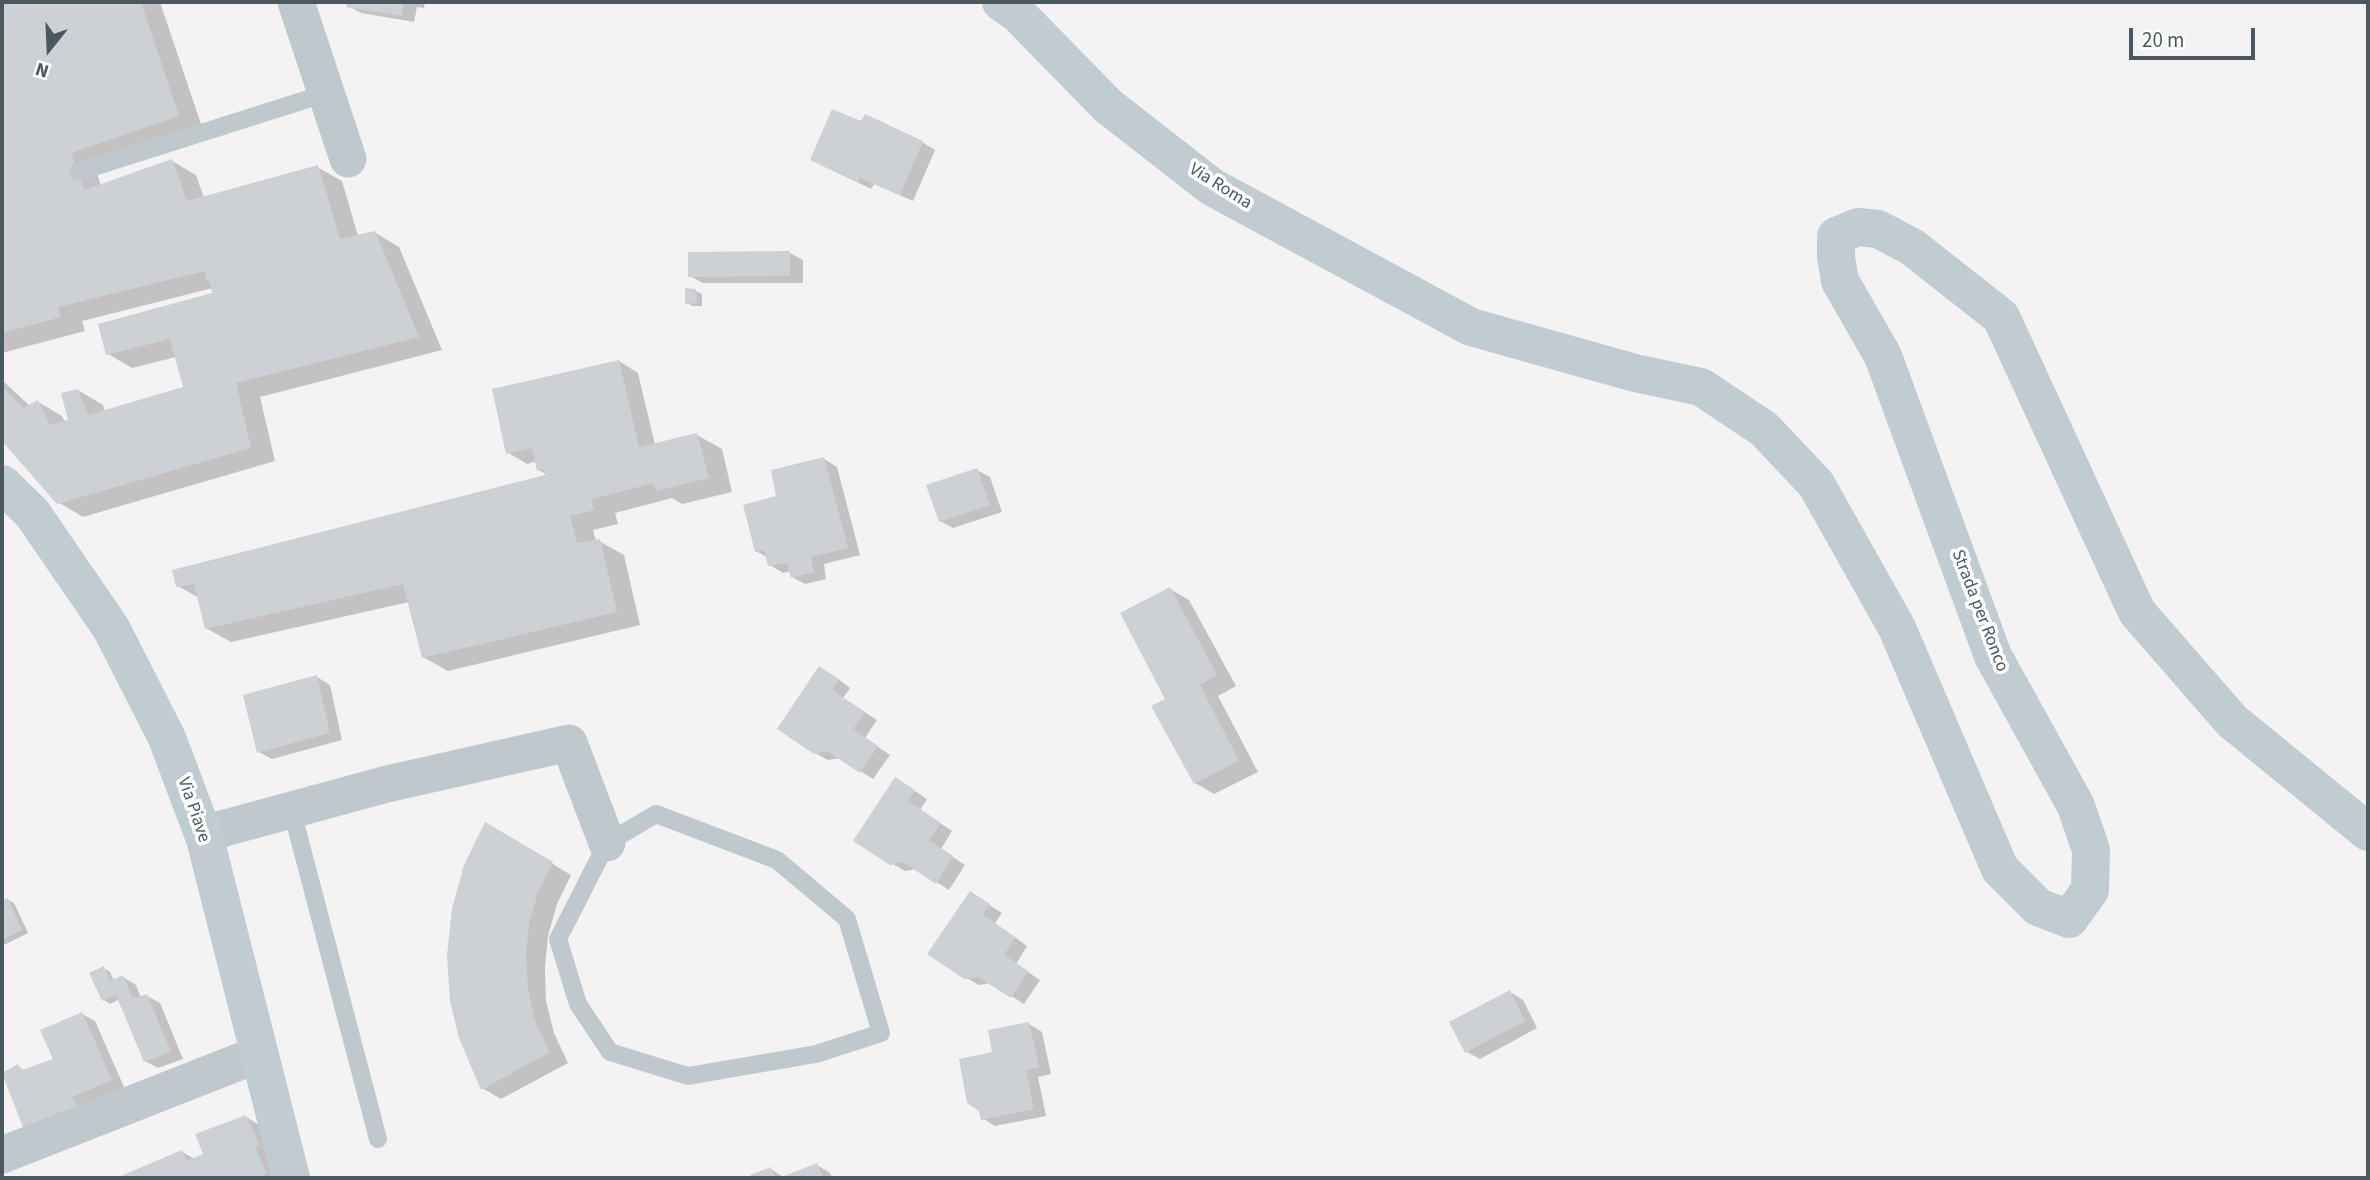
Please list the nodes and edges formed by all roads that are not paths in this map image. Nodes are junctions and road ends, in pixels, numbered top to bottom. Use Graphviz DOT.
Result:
graph roads {
  1 [pos="296,2"];
  2 [pos="1001,2"];
  3 [pos="327,93"];
  4 [pos="348,159"];
  5 [pos="78,172"];
  6 [pos="1471,327"];
  7 [pos="2,484"];
  8 [pos="292,811"];
  9 [pos="2368,832"];
  10 [pos="204,835"];
  11 [pos="607,844"];
  12 [pos="259,1054"];
  13 [pos="378,1139"];
  14 [pos="2,1155"];
  15 [pos="291,1178"];
  1 -- 3 [label="street"];
  2 -- 6 [label="street, Via Roma"];
  3 -- 4 [label="street"];
  3 -- 5 [label="lane"];
  6 -- 9 [label="street, Strada per Ronco"];
  7 -- 10 [label="street, Via Piave"];
  8 -- 10 [label="street"];
  8 -- 11 [label="street"];
  8 -- 13 [label="lane"];
  10 -- 12 [label="street, Via Piave"];
  11 -- 11 [label="lane"];
  12 -- 14 [label="street"];
  12 -- 15 [label="street, Via Piave"];
}
